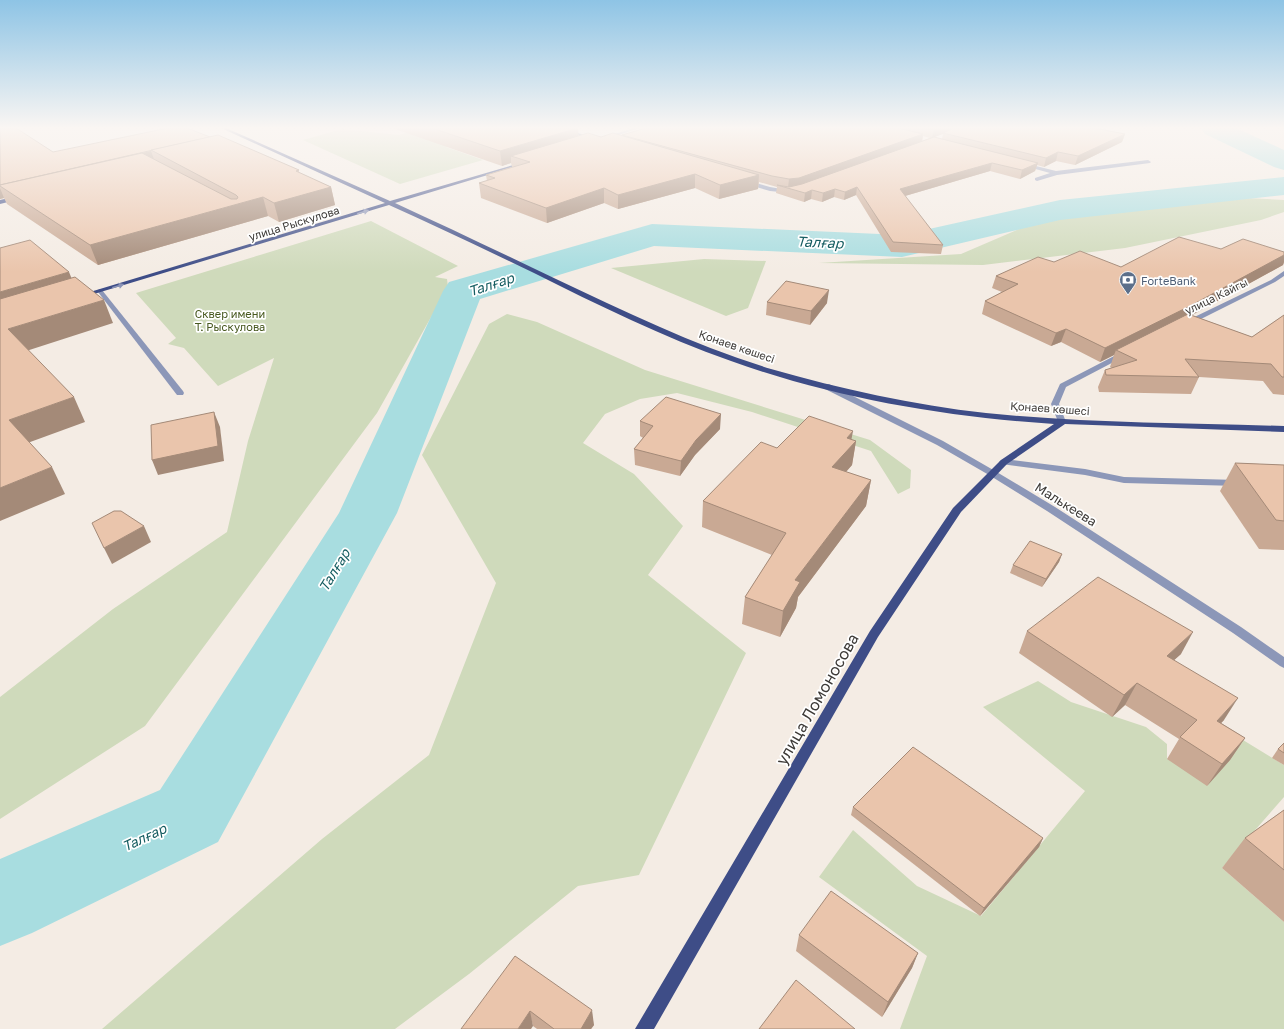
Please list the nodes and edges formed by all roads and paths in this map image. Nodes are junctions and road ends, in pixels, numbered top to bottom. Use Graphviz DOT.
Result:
graph roads {
  1 [pos="330,176"];
  2 [pos="481,176"];
  3 [pos="1046,176"];
  4 [pos="1036,179"];
  5 [pos="740,181"];
  6 [pos="791,191"];
  7 [pos="22,197"];
  8 [pos="0,202"];
  9 [pos="390,204"];
  10 [pos="1284,274"];
  11 [pos="100,291"];
  12 [pos="72,300"];
  13 [pos="1176,328"];
  14 [pos="1127,353"];
  15 [pos="824,386"];
  16 [pos="180,393"];
  17 [pos="1062,422"];
  18 [pos="1284,429"];
  19 [pos="1004,462"];
  20 [pos="992,473"];
  21 [pos="1249,483"];
  22 [pos="1284,663"];
  23 [pos="644,1029"];
  1 -- 9 [label="main road, Қонаев көшесі"];
  2 -- 9 [label="main road, улица Рыскулова"];
  3 -- 4 [label="street"];
  5 -- 6 [label="street"];
  7 -- 8 [label="main road"];
  11 -- 9 [label="main road, улица Рыскулова, one-way"];
  9 -- 15 [label="main road, Қонаев көшесі"];
  10 -- 13 [label="street, улица Кайгы"];
  11 -- 12 [label="main road, улица Рыскулова"];
  11 -- 16 [label="street"];
  14 -- 17 [label="street"];
  15 -- 17 [label="main road, Қонаев көшесі"];
  15 -- 20 [label="street, Малькеева"];
  17 -- 18 [label="main road, Қонаев көшесі"];
  17 -- 19 [label="main road, улица Ломоносова"];
  19 -- 20 [label="main road, улица Ломоносова"];
  19 -- 21 [label="street"];
  20 -- 22 [label="street, Малькеева"];
  20 -- 23 [label="main road, улица Ломоносова"];
}
